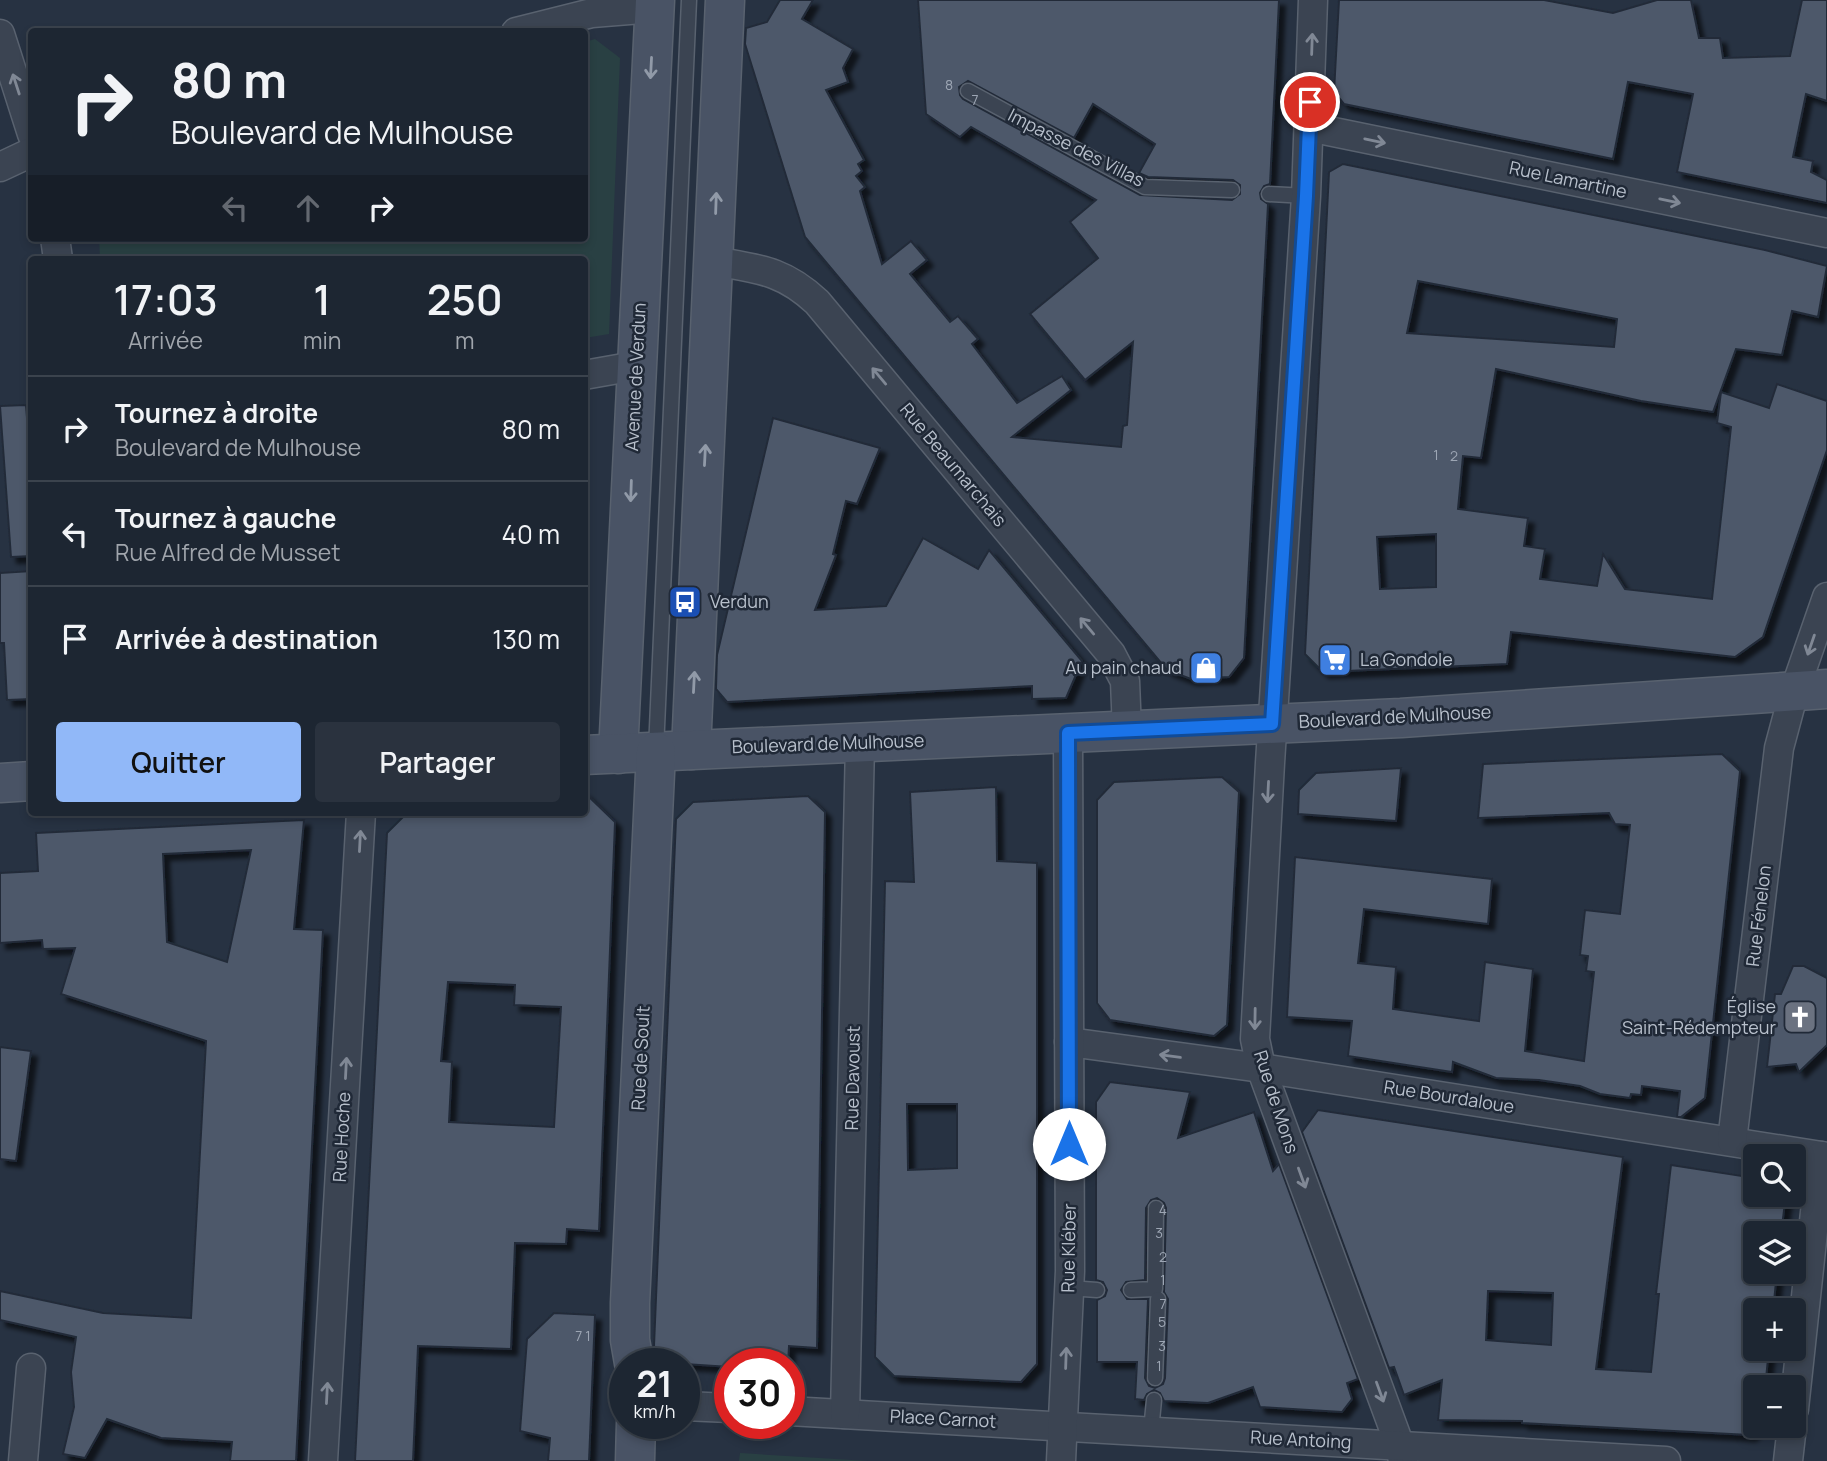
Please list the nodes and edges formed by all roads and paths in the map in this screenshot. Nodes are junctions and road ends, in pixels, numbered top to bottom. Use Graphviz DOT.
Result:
graph roads {
  1 [pos="725,0"];
  2 [pos="1313,0"];
  3 [pos="666,3"];
  4 [pos="532,28"];
  5 [pos="0,34"];
  6 [pos="968,91"];
  7 [pos="28,122"];
  8 [pos="1308,127"];
  9 [pos="28,154"];
  10 [pos="0,167"];
  11 [pos="1231,190"];
  12 [pos="1269,194"];
  13 [pos="1306,196"];
  14 [pos="1827,233"];
  15 [pos="714,261"];
  16 [pos="635,366"];
  17 [pos="588,374"];
  18 [pos="1827,597"];
  19 [pos="1811,691"];
  20 [pos="1272,724"];
  21 [pos="1127,731"];
  22 [pos="1068,733"];
  23 [pos="860,743"];
  24 [pos="673,751"];
  25 [pos="601,754"];
  26 [pos="28,781"];
  27 [pos="0,783"];
  28 [pos="361,816"];
  29 [pos="1069,1042"];
  30 [pos="1262,1068"];
  31 [pos="1732,1141"];
  32 [pos="1824,1157"];
  33 [pos="1156,1208"];
  34 [pos="1069,1288"];
  35 [pos="1097,1290"];
  36 [pos="1131,1290"];
  37 [pos="1158,1299"];
  38 [pos="631,1348"];
  39 [pos="31,1368"];
  40 [pos="1798,1375"];
  41 [pos="1155,1378"];
  42 [pos="1154,1400"];
  43 [pos="805,1412"];
  44 [pos="845,1414"];
  45 [pos="1062,1426"];
  46 [pos="1151,1431"];
  47 [pos="1791,1438"];
  48 [pos="636,1439"];
  49 [pos="1401,1453"];
  50 [pos="23,1461"];
  51 [pos="323,1461"];
  52 [pos="635,1461"];
  53 [pos="1061,1461"];
  54 [pos="1666,1461"];
  55 [pos="1788,1461"];
  15 -- 1 [label="street, one-way"];
  8 -- 2 [label="street, Rue de Mons, one-way"];
  3 -- 4 [label="street"];
  3 -- 16 [label="street, Avenue de Verdun, one-way"];
  3 -- 24 [label="lane"];
  7 -- 5 [label="street, one-way"];
  6 -- 11 [label="lane, Impasse des Villas"];
  8 -- 13 [label="street, Rue de Mons"];
  8 -- 14 [label="street, Rue Lamartine, one-way"];
  9 -- 10 [label="street"];
  12 -- 13 [label="lane"];
  13 -- 20 [label="street, Rue de Mons"];
  21 -- 15 [label="street, Rue Beaumarchais, one-way"];
  24 -- 15 [label="street, one-way"];
  16 -- 17 [label="street"];
  16 -- 25 [label="street, Avenue de Verdun, one-way"];
  18 -- 19 [label="street, Rue Fénelon, one-way"];
  19 -- 20 [label="street, Boulevard de Mulhouse"];
  19 -- 31 [label="street, Rue Fénelon"];
  20 -- 21 [label="street, Boulevard de Mulhouse"];
  20 -- 30 [label="street, Rue de Mons, one-way"];
  21 -- 22 [label="street, Boulevard de Mulhouse"];
  22 -- 23 [label="street, Boulevard de Mulhouse"];
  22 -- 29 [label="street, Rue Kléber"];
  23 -- 24 [label="street, Boulevard de Mulhouse"];
  23 -- 44 [label="street, Rue Davoust"];
  24 -- 25 [label="street, Boulevard de Mulhouse"];
  24 -- 38 [label="street, Rue de Soult"];
  26 -- 27 [label="street"];
  51 -- 28 [label="street, Rue Hoche, one-way"];
  30 -- 29 [label="street, Rue Bourdaloue, one-way"];
  29 -- 34 [label="street, Rue Kléber"];
  30 -- 31 [label="street, Rue Bourdaloue"];
  30 -- 49 [label="street, Rue de Mons, one-way"];
  31 -- 32 [label="street, Rue Bourdaloue"];
  32 -- 40 [label="street"];
  33 -- 36 [label="lane"];
  34 -- 35 [label="lane"];
  45 -- 34 [label="street, Rue Kléber, one-way"];
  37 -- 41 [label="lane"];
  39 -- 50 [label="street"];
  42 -- 46 [label="lane"];
  43 -- 44 [label="street, Place Carnot"];
  44 -- 45 [label="street, Place Carnot"];
  45 -- 46 [label="street, Rue Antoing"];
  45 -- 53 [label="street"];
  46 -- 49 [label="street, Rue Antoing"];
  47 -- 55 [label="street"];
  48 -- 52 [label="street"];
  49 -- 54 [label="street, Rue Antoing"];
}
